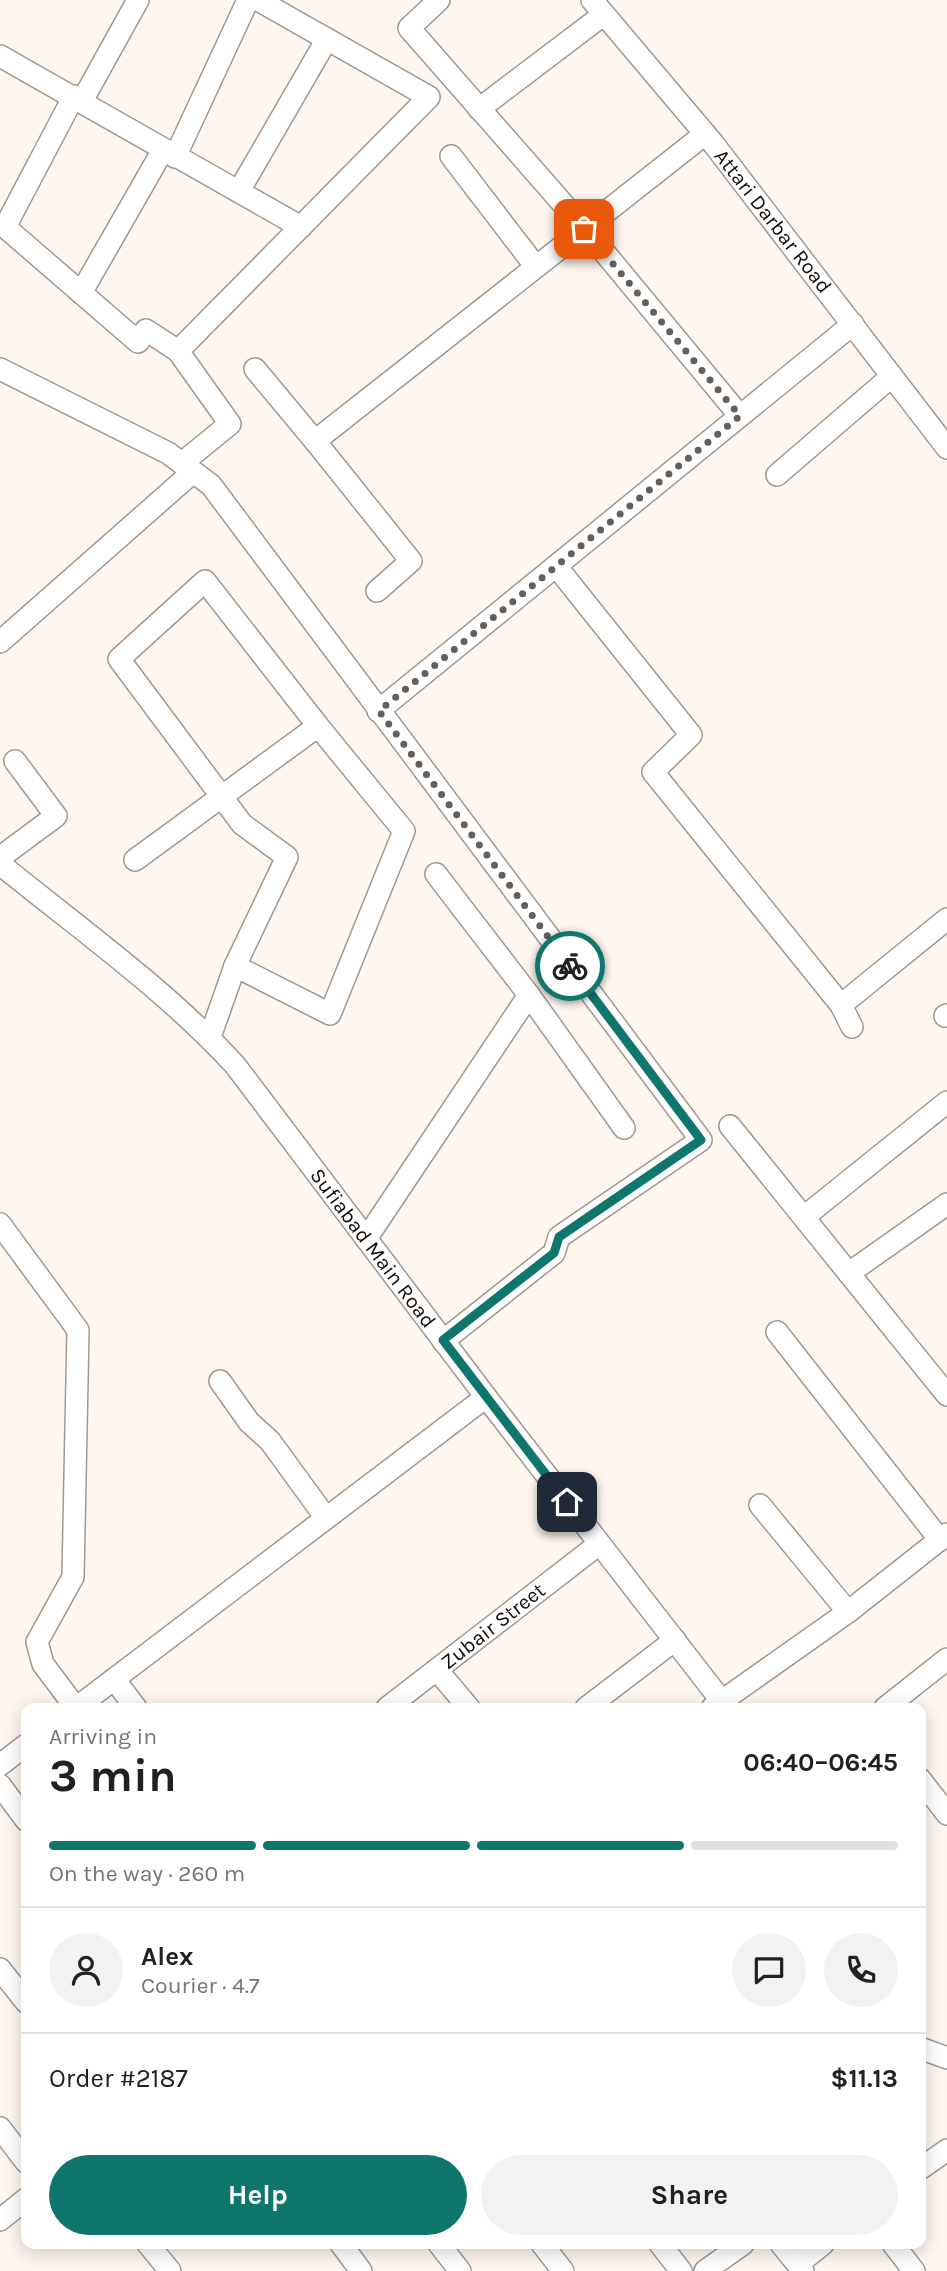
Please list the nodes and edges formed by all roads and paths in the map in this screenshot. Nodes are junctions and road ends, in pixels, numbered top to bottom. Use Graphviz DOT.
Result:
graph roads {
  1 [pos="138,0"];
  2 [pos="248,0"];
  3 [pos="258,0"];
  4 [pos="439,0"];
  5 [pos="598,7"];
  6 [pos="327,39"];
  7 [pos="0,56"];
  8 [pos="78,99"];
  9 [pos="479,109"];
  10 [pos="705,134"];
  11 [pos="169,153"];
  12 [pos="451,156"];
  13 [pos="239,191"];
  14 [pos="301,227"];
  15 [pos="584,229"];
  16 [pos="536,267"];
  17 [pos="81,293"];
  18 [pos="853,324"];
  19 [pos="178,351"];
  20 [pos="0,369"];
  21 [pos="255,369"];
  22 [pos="892,376"];
  23 [pos="740,416"];
  24 [pos="315,442"];
  25 [pos="947,448"];
  26 [pos="188,467"];
  27 [pos="777,475"];
  28 [pos="556,566"];
  29 [pos="377,591"];
  30 [pos="0,642"];
  31 [pos="379,711"];
  32 [pos="318,726"];
  33 [pos="15,761"];
  34 [pos="223,799"];
  35 [pos="135,860"];
  36 [pos="0,863"];
  37 [pos="436,874"];
  38 [pos="947,919"];
  39 [pos="235,966"];
  40 [pos="529,995"];
  41 [pos="841,1005"];
  42 [pos="852,1027"];
  43 [pos="210,1037"];
  44 [pos="947,1102"];
  45 [pos="730,1126"];
  46 [pos="624,1128"];
  47 [pos="947,1204"];
  48 [pos="804,1217"];
  49 [pos="0,1224"];
  50 [pos="366,1238"];
  51 [pos="849,1273"];
  52 [pos="777,1332"];
  53 [pos="443,1340"];
  54 [pos="219,1381"];
  55 [pos="947,1395"];
  56 [pos="486,1397"];
  57 [pos="760,1505"];
  58 [pos="326,1518"];
  59 [pos="943,1537"];
  60 [pos="599,1544"];
  61 [pos="848,1612"];
  62 [pos="674,1640"];
  63 [pos="945,1664"];
  64 [pos="437,1670"];
  65 [pos="114,1679"];
  66 [pos="72,1703"];
  67 [pos="83,1703"];
  68 [pos="132,1703"];
  69 [pos="394,1703"];
  70 [pos="465,1703"];
  71 [pos="592,1703"];
  72 [pos="718,1703"];
  73 [pos="724,1703"];
  74 [pos="892,1703"];
  75 [pos="21,1749"];
  76 [pos="0,1765"];
  77 [pos="0,1785"];
  78 [pos="926,1787"];
  79 [pos="21,1813"];
  80 [pos="947,1814"];
  81 [pos="0,1969"];
  82 [pos="21,1996"];
  83 [pos="926,2050"];
  84 [pos="947,2058"];
  85 [pos="0,2128"];
  86 [pos="947,2150"];
  87 [pos="21,2155"];
  88 [pos="926,2165"];
  89 [pos="21,2203"];
  90 [pos="0,2220"];
  91 [pos="152,2249"];
  92 [pos="345,2249"];
  93 [pos="443,2249"];
  94 [pos="546,2249"];
  95 [pos="664,2249"];
  96 [pos="736,2249"];
  97 [pos="785,2249"];
  98 [pos="819,2249"];
  99 [pos="897,2249"];
  100 [pos="801,2267"];
  101 [pos="170,2271"];
  102 [pos="361,2271"];
  103 [pos="460,2271"];
  104 [pos="563,2271"];
  105 [pos="681,2271"];
  106 [pos="705,2271"];
  107 [pos="914,2271"];
  1 -- 8 [label="street"];
  2 -- 11 [label="street"];
  3 -- 6 [label="street"];
  4 -- 9 [label="street"];
  5 -- 9 [label="street"];
  5 -- 10 [label="street, Attari Darbar Road"];
  6 -- 13 [label="street"];
  6 -- 14 [label="street"];
  7 -- 8 [label="street"];
  8 -- 11 [label="street"];
  8 -- 17 [label="street"];
  9 -- 15 [label="street"];
  10 -- 15 [label="street"];
  10 -- 18 [label="street, Attari Darbar Road"];
  11 -- 13 [label="street"];
  11 -- 17 [label="street"];
  12 -- 16 [label="street"];
  13 -- 14 [label="street"];
  14 -- 19 [label="street"];
  15 -- 16 [label="street"];
  15 -- 23 [label="street"];
  16 -- 24 [label="street"];
  17 -- 19 [label="street"];
  18 -- 22 [label="street, Attari Darbar Road"];
  18 -- 23 [label="street"];
  19 -- 26 [label="street"];
  20 -- 26 [label="street"];
  21 -- 24 [label="street"];
  22 -- 25 [label="street, Attari Darbar Road"];
  22 -- 27 [label="street"];
  23 -- 28 [label="street"];
  24 -- 29 [label="street"];
  26 -- 30 [label="street"];
  26 -- 31 [label="street"];
  28 -- 31 [label="street"];
  28 -- 41 [label="street"];
  31 -- 53 [label="street"];
  32 -- 34 [label="street"];
  32 -- 34 [label="street"];
  32 -- 39 [label="street"];
  33 -- 36 [label="street"];
  34 -- 35 [label="street"];
  34 -- 39 [label="street"];
  36 -- 43 [label="street, Sufiabad Main Road"];
  37 -- 40 [label="street"];
  38 -- 41 [label="street"];
  39 -- 43 [label="street"];
  40 -- 46 [label="street"];
  40 -- 50 [label="street"];
  41 -- 42 [label="street"];
  43 -- 50 [label="street, Sufiabad Main Road"];
  44 -- 48 [label="street"];
  45 -- 48 [label="street"];
  47 -- 51 [label="street"];
  48 -- 51 [label="street"];
  49 -- 66 [label="street"];
  50 -- 53 [label="street, Sufiabad Main Road"];
  51 -- 55 [label="street"];
  52 -- 59 [label="street"];
  53 -- 56 [label="street, Sufiabad Main Road"];
  54 -- 58 [label="street"];
  56 -- 58 [label="street"];
  56 -- 60 [label="street, Sufiabad Main Road"];
  57 -- 61 [label="street"];
  58 -- 65 [label="street"];
  59 -- 61 [label="street"];
  60 -- 62 [label="street, Sufiabad Main Road"];
  60 -- 64 [label="street, Zubair Street"];
  61 -- 73 [label="street"];
  62 -- 71 [label="street"];
  62 -- 72 [label="street, Sufiabad Main Road"];
  63 -- 74 [label="street"];
  64 -- 69 [label="street, Zubair Street"];
  64 -- 70 [label="street"];
  65 -- 67 [label="street"];
  65 -- 68 [label="street"];
  75 -- 76 [label="street"];
  77 -- 79 [label="street"];
  78 -- 80 [label="street"];
  81 -- 82 [label="street"];
  83 -- 84 [label="street"];
  85 -- 87 [label="street"];
  86 -- 88 [label="street"];
  89 -- 90 [label="street"];
  91 -- 101 [label="street"];
  92 -- 102 [label="street"];
  93 -- 103 [label="street"];
  94 -- 104 [label="street"];
  95 -- 105 [label="street"];
  96 -- 106 [label="street"];
  97 -- 100 [label="street"];
  98 -- 100 [label="street"];
  99 -- 107 [label="street"];
}
